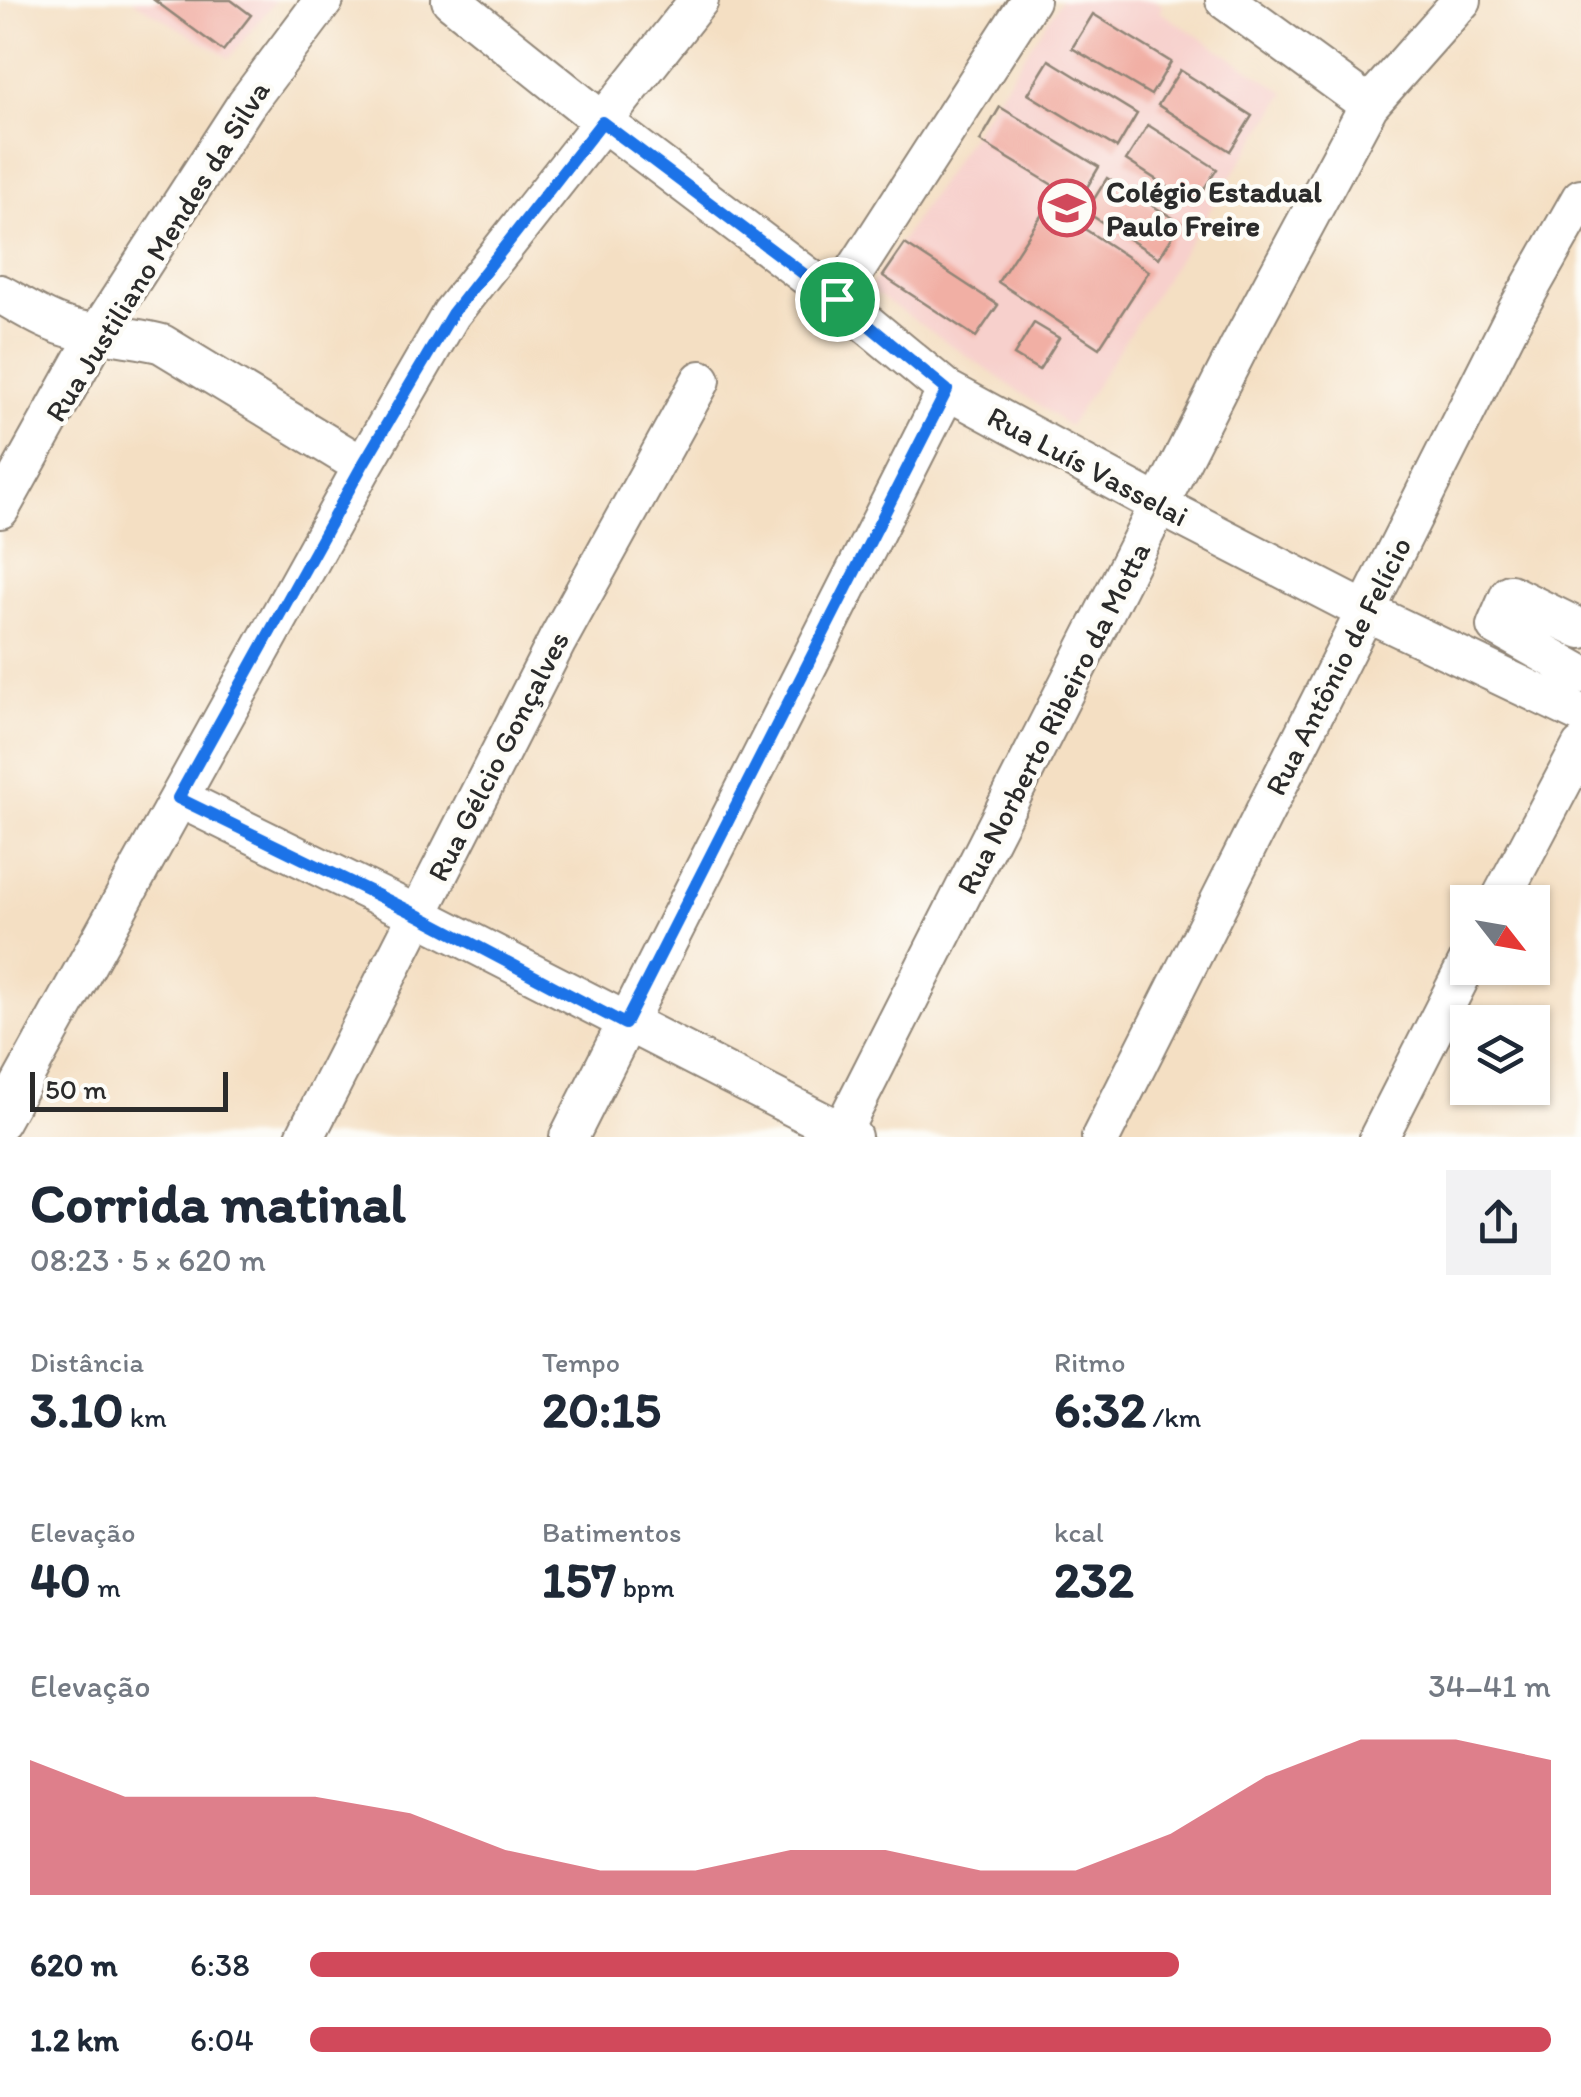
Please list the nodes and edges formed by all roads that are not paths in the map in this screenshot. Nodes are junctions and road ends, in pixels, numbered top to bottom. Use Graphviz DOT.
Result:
graph roads {
  1 [pos="324,0"];
  2 [pos="451,0"];
  3 [pos="699,0"];
  4 [pos="1030,0"];
  5 [pos="1225,0"];
  6 [pos="1462,0"];
  7 [pos="1370,105"];
  8 [pos="602,122"];
  9 [pos="1581,198"];
  10 [pos="0,294"];
  11 [pos="837,299"];
  12 [pos="99,331"];
  13 [pos="702,380"];
  14 [pos="947,390"];
  15 [pos="362,466"];
  16 [pos="1161,506"];
  17 [pos="0,509"];
  18 [pos="1367,612"];
  19 [pos="1581,629"];
  20 [pos="1581,674"];
  21 [pos="1581,714"];
  22 [pos="1581,747"];
  23 [pos="178,798"];
  24 [pos="1508,885"];
  25 [pos="416,914"];
  26 [pos="1456,985"];
  27 [pos="625,1024"];
  28 [pos="0,1121"];
  29 [pos="844,1135"];
  30 [pos="305,1137"];
  31 [pos="569,1137"];
  32 [pos="1100,1137"];
  33 [pos="1379,1137"];
  1 -- 12 [label="street, Rua Justiliano Mendes da Silva"];
  2 -- 8 [label="street, Rua Luís Vasselai"];
  3 -- 8 [label="street"];
  4 -- 11 [label="street"];
  5 -- 7 [label="street"];
  6 -- 7 [label="street, Rua Norberto Ribeiro da Motta"];
  7 -- 16 [label="street, Rua Norberto Ribeiro da Motta"];
  8 -- 11 [label="street, Rua Luís Vasselai"];
  8 -- 15 [label="street"];
  9 -- 18 [label="street, Rua Antônio de Felício"];
  10 -- 12 [label="street"];
  11 -- 14 [label="street, Rua Luís Vasselai"];
  12 -- 15 [label="street"];
  12 -- 17 [label="street, Rua Justiliano Mendes da Silva"];
  13 -- 25 [label="street, Rua Gélcio Gonçalves"];
  14 -- 16 [label="street, Rua Luís Vasselai"];
  14 -- 27 [label="street"];
  15 -- 23 [label="street"];
  16 -- 18 [label="street, Rua Luís Vasselai"];
  16 -- 29 [label="street, Rua Norberto Ribeiro da Motta"];
  18 -- 21 [label="street, Rua Luís Vasselai"];
  18 -- 32 [label="street, Rua Antônio de Felício"];
  19 -- 20 [label="street"];
  22 -- 24 [label="street"];
  23 -- 25 [label="street"];
  23 -- 28 [label="street"];
  25 -- 27 [label="street"];
  25 -- 30 [label="street, Rua Gélcio Gonçalves"];
  26 -- 33 [label="street"];
  27 -- 29 [label="street"];
  27 -- 31 [label="street"];
}
